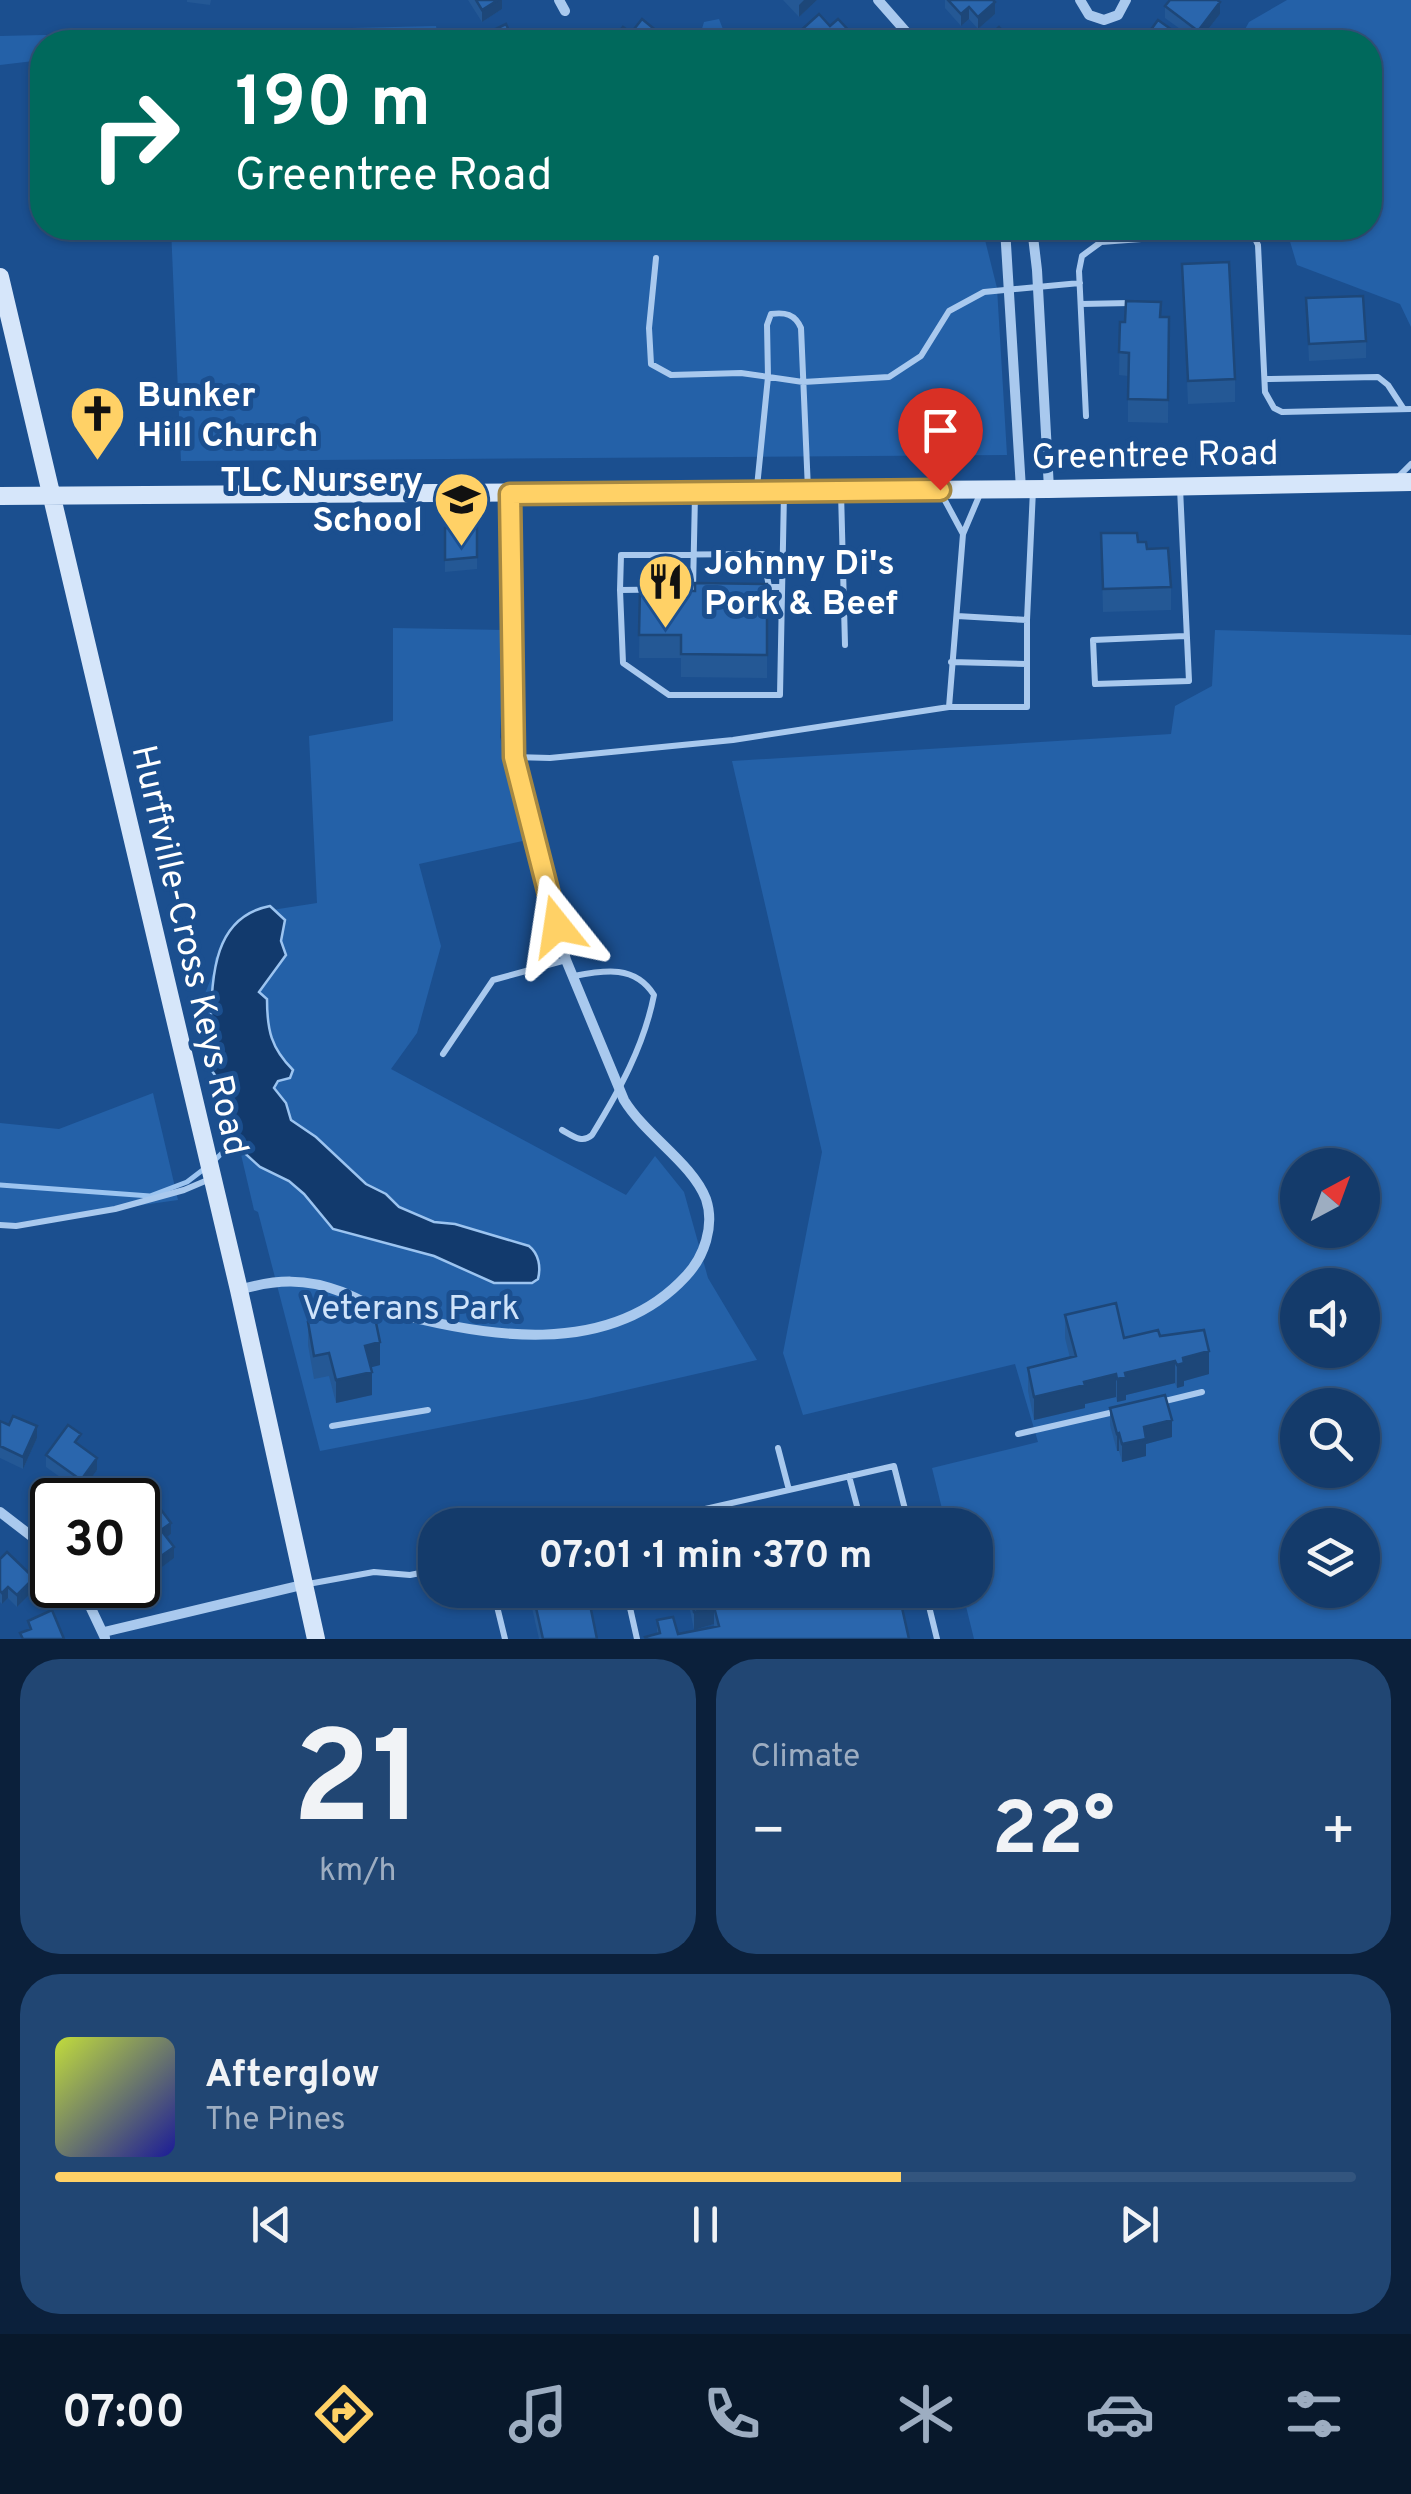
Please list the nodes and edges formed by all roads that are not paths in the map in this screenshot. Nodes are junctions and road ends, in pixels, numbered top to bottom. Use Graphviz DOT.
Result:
graph roads {
  1 [pos="878,0"];
  2 [pos="1080,0"];
  3 [pos="1126,0"];
  4 [pos="905,30"];
  5 [pos="1006,240"];
  6 [pos="1033,240"];
  7 [pos="1128,240"];
  8 [pos="1256,240"];
  9 [pos="656,258"];
  10 [pos="0,277"];
  11 [pos="1080,283"];
  12 [pos="1038,286"];
  13 [pos="1010,289"];
  14 [pos="1140,303"];
  15 [pos="1081,304"];
  16 [pos="768,377"];
  17 [pos="1266,380"];
  18 [pos="803,382"];
  19 [pos="1407,409"];
  20 [pos="1086,416"];
  21 [pos="1411,464"];
  22 [pos="1402,482"];
  23 [pos="1180,487"];
  24 [pos="982,489"];
  25 [pos="1034,489"];
  26 [pos="940,490"];
  27 [pos="808,491"];
  28 [pos="841,491"];
  29 [pos="695,492"];
  30 [pos="757,492"];
  31 [pos="784,492"];
  32 [pos="510,494"];
  33 [pos="52,495"];
  34 [pos="0,496"];
  35 [pos="963,534"];
  36 [pos="693,554"];
  37 [pos="769,587"];
  38 [pos="781,587"];
  39 [pos="712,588"];
  40 [pos="750,588"];
  41 [pos="693,589"];
  42 [pos="620,590"];
  43 [pos="957,616"];
  44 [pos="1027,620"];
  45 [pos="1185,636"];
  46 [pos="845,644"];
  47 [pos="951,662"];
  48 [pos="1027,664"];
  49 [pos="949,706"];
  50 [pos="514,757"];
  51 [pos="566,960"];
  52 [pos="573,977"];
  53 [pos="443,1054"];
  54 [pos="620,1089"];
  55 [pos="562,1130"];
  56 [pos="211,1178"];
  57 [pos="0,1224"];
  58 [pos="239,1290"];
  59 [pos="1202,1392"];
  60 [pos="1147,1405"];
  61 [pos="1128,1409"];
  62 [pos="428,1410"];
  63 [pos="332,1426"];
  64 [pos="1018,1434"];
  65 [pos="778,1448"];
  66 [pos="849,1476"];
  67 [pos="788,1490"];
  68 [pos="709,1508"];
  69 [pos="857,1508"];
  70 [pos="905,1508"];
  71 [pos="0,1512"];
  72 [pos="30,1535"];
  73 [pos="418,1573"];
  74 [pos="302,1585"];
  75 [pos="91,1608"];
  76 [pos="498,1608"];
  77 [pos="630,1608"];
  78 [pos="929,1608"];
  79 [pos="104,1636"];
  80 [pos="316,1639"];
  81 [pos="505,1639"];
  82 [pos="637,1639"];
  83 [pos="937,1639"];
  1 -- 4 [label="street"];
  2 -- 3 [label="street"];
  5 -- 13 [label="street"];
  6 -- 12 [label="street"];
  7 -- 11 [label="lane"];
  8 -- 17 [label="lane"];
  9 -- 16 [label="lane"];
  10 -- 33 [label="main road, Hurffville-Cross Keys Road"];
  11 -- 12 [label="lane"];
  11 -- 15 [label="lane"];
  12 -- 13 [label="lane"];
  12 -- 25 [label="street"];
  13 -- 18 [label="lane"];
  13 -- 25 [label="street"];
  14 -- 15 [label="lane"];
  15 -- 20 [label="lane"];
  16 -- 18 [label="lane"];
  16 -- 18 [label="lane"];
  16 -- 30 [label="lane"];
  17 -- 19 [label="lane"];
  17 -- 19 [label="lane"];
  18 -- 27 [label="lane"];
  21 -- 22 [label="lane"];
  22 -- 23 [label="main road, Greentree Road"];
  23 -- 25 [label="main road, Greentree Road"];
  23 -- 45 [label="lane"];
  24 -- 25 [label="main road, Greentree Road"];
  24 -- 26 [label="main road, Greentree Road"];
  24 -- 35 [label="lane"];
  25 -- 44 [label="lane"];
  26 -- 28 [label="main road, Greentree Road"];
  26 -- 35 [label="lane"];
  27 -- 28 [label="main road, Greentree Road"];
  27 -- 31 [label="main road, Greentree Road"];
  28 -- 46 [label="lane"];
  29 -- 30 [label="main road, Greentree Road"];
  29 -- 32 [label="main road, Greentree Road"];
  29 -- 36 [label="lane"];
  30 -- 31 [label="main road, Greentree Road"];
  31 -- 38 [label="lane"];
  32 -- 33 [label="main road, Greentree Road"];
  32 -- 50 [label="street"];
  33 -- 34 [label="main road, Greentree Road"];
  33 -- 56 [label="main road, Hurffville-Cross Keys Road"];
  35 -- 43 [label="lane"];
  36 -- 37 [label="lane"];
  36 -- 41 [label="lane"];
  36 -- 42 [label="lane"];
  37 -- 38 [label="lane"];
  37 -- 40 [label="lane"];
  38 -- 42 [label="lane"];
  39 -- 41 [label="lane"];
  41 -- 42 [label="lane"];
  43 -- 44 [label="lane"];
  43 -- 47 [label="lane"];
  44 -- 48 [label="lane"];
  45 -- 45 [label="lane"];
  47 -- 48 [label="lane"];
  47 -- 49 [label="lane"];
  48 -- 49 [label="lane"];
  49 -- 50 [label="lane"];
  50 -- 51 [label="street"];
  51 -- 52 [label="street"];
  51 -- 53 [label="lane"];
  52 -- 54 [label="street"];
  52 -- 54 [label="lane"];
  54 -- 55 [label="lane"];
  54 -- 58 [label="street"];
  56 -- 57 [label="lane"];
  56 -- 58 [label="main road, Hurffville-Cross Keys Road"];
  58 -- 74 [label="main road, Hurffville-Cross Keys Road"];
  59 -- 60 [label="lane"];
  61 -- 64 [label="lane"];
  62 -- 63 [label="lane"];
  65 -- 67 [label="lane"];
  66 -- 67 [label="lane"];
  66 -- 69 [label="lane"];
  66 -- 70 [label="lane"];
  67 -- 68 [label="lane"];
  71 -- 72 [label="street"];
  73 -- 74 [label="lane"];
  74 -- 79 [label="street"];
  74 -- 80 [label="main road, Hurffville-Cross Keys Road"];
  75 -- 79 [label="street"];
  76 -- 81 [label="lane"];
  77 -- 82 [label="lane"];
  78 -- 83 [label="lane"];
}
